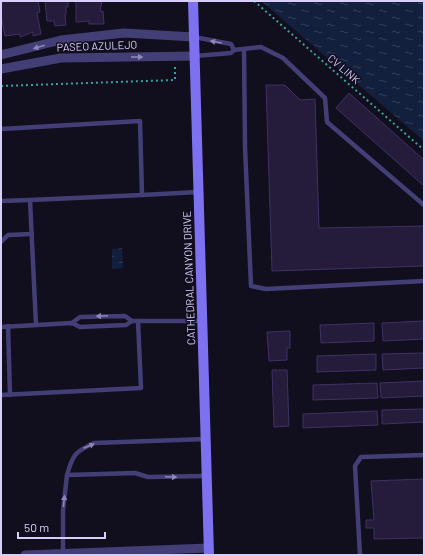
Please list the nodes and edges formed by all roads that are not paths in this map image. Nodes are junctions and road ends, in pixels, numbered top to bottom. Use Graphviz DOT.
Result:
graph roads {
  1 [pos="193,1"];
  2 [pos="194,37"];
  3 [pos="244,49"];
  4 [pos="234,50"];
  5 [pos="1,54"];
  6 [pos="195,56"];
  7 [pos="1,69"];
  8 [pos="1,129"];
  9 [pos="199,192"];
  10 [pos="142,195"];
  11 [pos="30,200"];
  12 [pos="1,201"];
  13 [pos="424,205"];
  14 [pos="32,234"];
  15 [pos="1,242"];
  16 [pos="424,281"];
  17 [pos="132,321"];
  18 [pos="138,321"];
  19 [pos="203,321"];
  20 [pos="72,323"];
  21 [pos="36,325"];
  22 [pos="8,326"];
  23 [pos="1,327"];
  24 [pos="1,395"];
  25 [pos="10,395"];
  26 [pos="206,440"];
  27 [pos="424,455"];
  28 [pos="67,475"];
  29 [pos="207,476"];
  30 [pos="209,551"];
  31 [pos="63,554"];
  32 [pos="101,554"];
  33 [pos="24,555"];
  34 [pos="360,555"];
  1 -- 2 [label="street, CATHEDRAL CANYON DRIVE"];
  4 -- 2 [label="lane, one-way"];
  2 -- 5 [label="street, PASEO AZULEJO, one-way"];
  2 -- 6 [label="street, CATHEDRAL CANYON DRIVE"];
  3 -- 4 [label="lane"];
  3 -- 13 [label="lane"];
  3 -- 16 [label="lane"];
  4 -- 6 [label="lane"];
  7 -- 6 [label="street, PASEO AZULEJO, one-way"];
  6 -- 9 [label="street, CATHEDRAL CANYON DRIVE"];
  8 -- 10 [label="lane"];
  9 -- 10 [label="lane"];
  9 -- 19 [label="street, CATHEDRAL CANYON DRIVE"];
  10 -- 11 [label="lane"];
  11 -- 12 [label="lane"];
  11 -- 14 [label="lane"];
  14 -- 15 [label="lane"];
  14 -- 21 [label="lane"];
  17 -- 18 [label="lane"];
  17 -- 20 [label="lane"];
  17 -- 20 [label="lane, one-way"];
  18 -- 19 [label="lane"];
  18 -- 25 [label="lane"];
  19 -- 26 [label="street, CATHEDRAL CANYON DRIVE"];
  20 -- 21 [label="lane"];
  21 -- 22 [label="lane"];
  22 -- 23 [label="lane"];
  22 -- 25 [label="lane"];
  24 -- 25 [label="lane"];
  28 -- 26 [label="lane, one-way"];
  26 -- 29 [label="street, CATHEDRAL CANYON DRIVE"];
  27 -- 34 [label="lane"];
  28 -- 29 [label="lane, one-way"];
  31 -- 28 [label="lane, one-way"];
  29 -- 30 [label="street, CATHEDRAL CANYON DRIVE"];
  30 -- 32 [label="street"];
  31 -- 32 [label="street"];
  31 -- 33 [label="street"];
}
